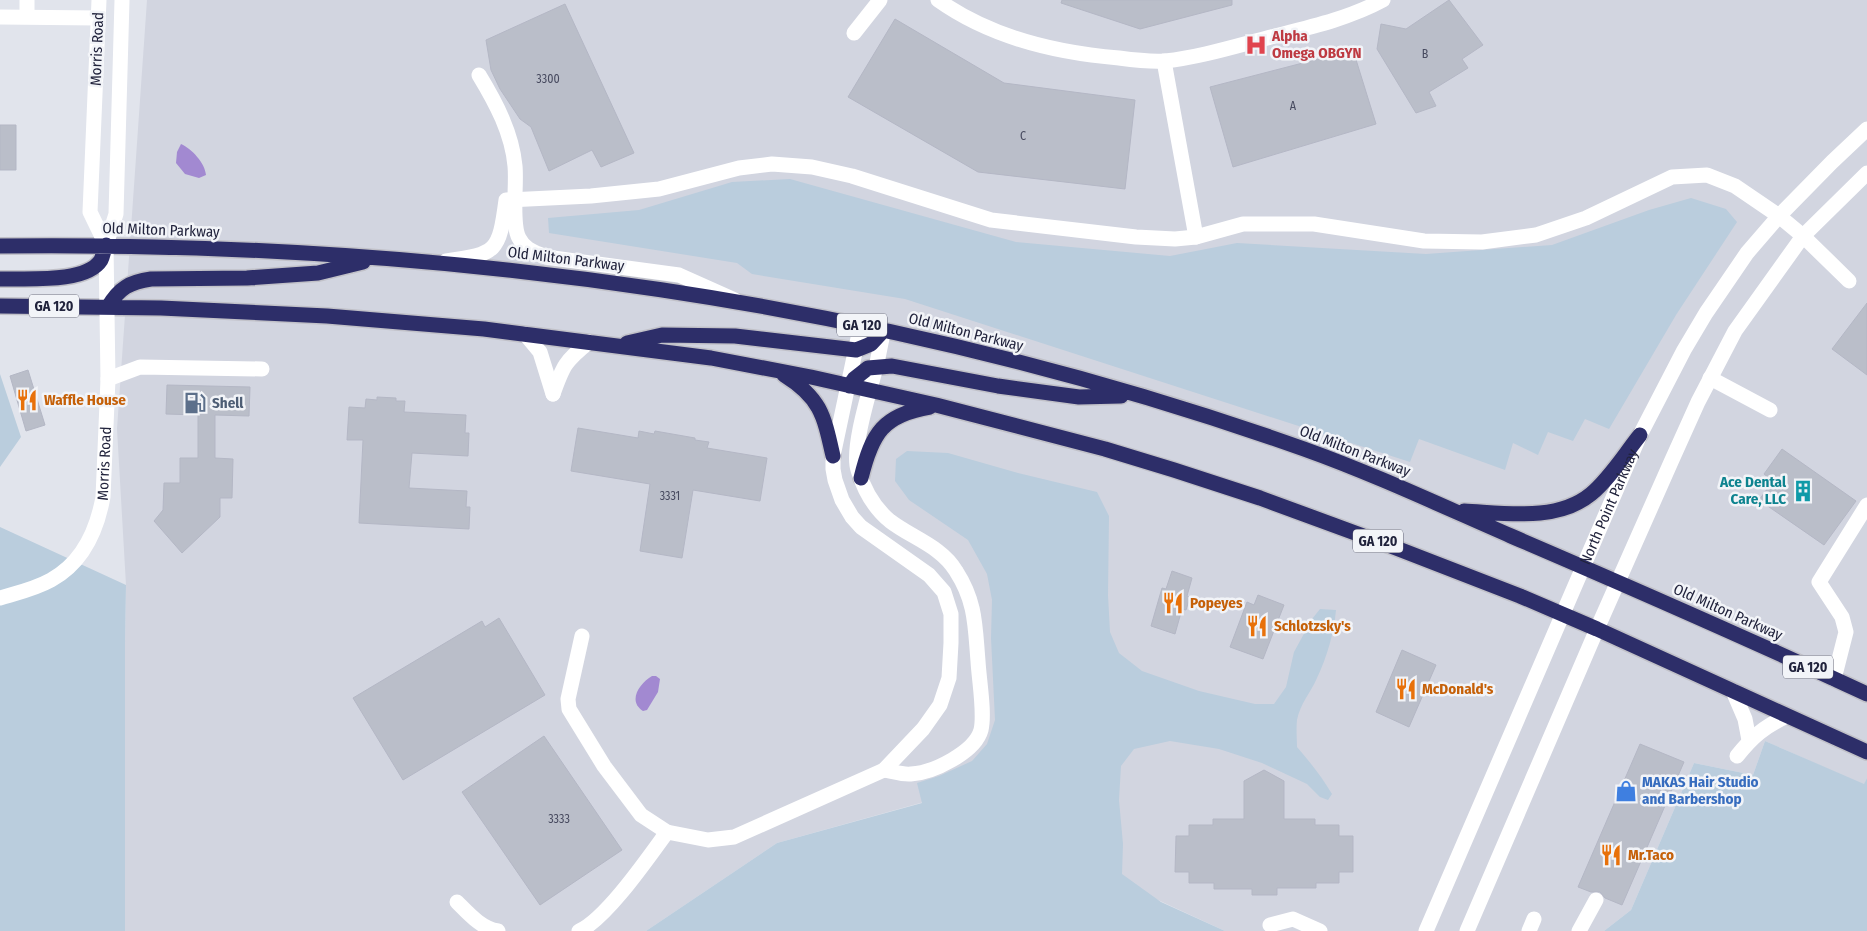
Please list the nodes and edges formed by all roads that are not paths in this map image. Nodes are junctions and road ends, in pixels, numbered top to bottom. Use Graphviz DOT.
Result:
graph roads {
  1 [pos="27,0"];
  2 [pos="99,0"];
  3 [pos="122,0"];
  4 [pos="880,0"];
  5 [pos="938,0"];
  6 [pos="1383,0"];
  7 [pos="27,16"];
  8 [pos="0,17"];
  9 [pos="98,18"];
  10 [pos="854,33"];
  11 [pos="1164,61"];
  12 [pos="479,75"];
  13 [pos="1867,129"];
  14 [pos="1867,173"];
  15 [pos="511,200"];
  16 [pos="1778,216"];
  17 [pos="1803,236"];
  18 [pos="1196,237"];
  19 [pos="106,245"];
  20 [pos="0,246"];
  21 [pos="379,258"];
  22 [pos="436,262"];
  23 [pos="0,279"];
  24 [pos="1849,281"];
  25 [pos="739,301"];
  26 [pos="0,306"];
  27 [pos="108,307"];
  28 [pos="861,324"];
  29 [pos="884,330"];
  30 [pos="526,334"];
  31 [pos="588,342"];
  32 [pos="616,345"];
  33 [pos="856,350"];
  34 [pos="876,366"];
  35 [pos="262,369"];
  36 [pos="779,371"];
  37 [pos="1710,378"];
  38 [pos="108,379"];
  39 [pos="849,386"];
  40 [pos="870,390"];
  41 [pos="1138,395"];
  42 [pos="936,405"];
  43 [pos="1770,410"];
  44 [pos="1640,435"];
  45 [pos="833,456"];
  46 [pos="861,478"];
  47 [pos="1867,505"];
  48 [pos="1454,511"];
  49 [pos="1583,567"];
  50 [pos="1618,582"];
  51 [pos="0,598"];
  52 [pos="1562,614"];
  53 [pos="1596,629"];
  54 [pos="582,636"];
  55 [pos="1834,679"];
  56 [pos="1733,692"];
  57 [pos="1867,694"];
  58 [pos="1787,716"];
  59 [pos="1749,740"];
  60 [pos="1867,752"];
  61 [pos="1737,756"];
  62 [pos="884,770"];
  63 [pos="667,832"];
  64 [pos="1596,900"];
  65 [pos="457,902"];
  66 [pos="498,931"];
  67 [pos="579,931"];
  68 [pos="1276,931"];
  69 [pos="1320,931"];
  70 [pos="1426,931"];
  71 [pos="1467,931"];
  72 [pos="1579,931"];
  1 -- 7 [label="street"];
  2 -- 9 [label="street, Morris Road"];
  3 -- 19 [label="street, Morris Road"];
  4 -- 10 [label="street"];
  5 -- 11 [label="street"];
  6 -- 11 [label="street"];
  7 -- 8 [label="street"];
  7 -- 9 [label="street"];
  9 -- 19 [label="street, Morris Road"];
  11 -- 18 [label="street"];
  12 -- 15 [label="street"];
  13 -- 16 [label="street, North Point Parkway"];
  14 -- 17 [label="street"];
  15 -- 18 [label="street"];
  15 -- 22 [label="street"];
  15 -- 25 [label="street"];
  16 -- 17 [label="street"];
  16 -- 18 [label="street"];
  16 -- 44 [label="street, North Point Parkway"];
  17 -- 24 [label="street"];
  17 -- 37 [label="street"];
  19 -- 20 [label="highway, Old Milton Parkway / GA 120"];
  19 -- 21 [label="highway, Old Milton Parkway / GA 120"];
  19 -- 23 [label="highway"];
  19 -- 27 [label="street, Morris Road"];
  21 -- 22 [label="highway, Old Milton Parkway / GA 120"];
  21 -- 27 [label="highway"];
  22 -- 25 [label="highway, Old Milton Parkway / GA 120"];
  25 -- 28 [label="highway, Old Milton Parkway / GA 120"];
  26 -- 27 [label="highway, GA 120"];
  27 -- 30 [label="highway, GA 120"];
  27 -- 38 [label="street, Morris Road"];
  28 -- 29 [label="highway, Old Milton Parkway / GA 120"];
  28 -- 33 [label="street"];
  29 -- 33 [label="highway"];
  29 -- 34 [label="street"];
  29 -- 41 [label="highway, Old Milton Parkway / GA 120"];
  30 -- 31 [label="highway, GA 120"];
  30 -- 31 [label="street"];
  31 -- 32 [label="highway, GA 120"];
  32 -- 33 [label="highway"];
  32 -- 36 [label="highway, GA 120"];
  33 -- 39 [label="street"];
  34 -- 39 [label="highway"];
  34 -- 40 [label="street"];
  34 -- 41 [label="highway"];
  35 -- 38 [label="street"];
  36 -- 39 [label="highway, GA 120"];
  36 -- 45 [label="highway"];
  37 -- 43 [label="street"];
  37 -- 50 [label="street"];
  38 -- 51 [label="street, Morris Road"];
  39 -- 40 [label="highway, GA 120"];
  39 -- 45 [label="street"];
  40 -- 42 [label="highway, GA 120"];
  40 -- 46 [label="street"];
  41 -- 48 [label="highway, Old Milton Parkway / GA 120"];
  42 -- 46 [label="highway"];
  42 -- 52 [label="highway, GA 120"];
  44 -- 48 [label="highway"];
  44 -- 49 [label="street, North Point Parkway"];
  45 -- 62 [label="street"];
  46 -- 62 [label="street"];
  47 -- 55 [label="street"];
  48 -- 49 [label="highway, Old Milton Parkway / GA 120"];
  49 -- 50 [label="highway, Old Milton Parkway / GA 120"];
  49 -- 52 [label="street, North Point Parkway"];
  50 -- 53 [label="street"];
  50 -- 55 [label="highway, Old Milton Parkway / GA 120"];
  52 -- 53 [label="highway, GA 120"];
  52 -- 70 [label="street, North Point Parkway"];
  53 -- 56 [label="highway, GA 120"];
  53 -- 71 [label="street"];
  54 -- 63 [label="street"];
  55 -- 57 [label="highway, Old Milton Parkway / GA 120"];
  56 -- 58 [label="highway, GA 120"];
  56 -- 59 [label="street"];
  58 -- 59 [label="street"];
  58 -- 60 [label="highway, GA 120"];
  59 -- 61 [label="street"];
  62 -- 63 [label="street"];
  63 -- 67 [label="street"];
  64 -- 72 [label="street"];
  65 -- 66 [label="street"];
  68 -- 69 [label="street"];
}
